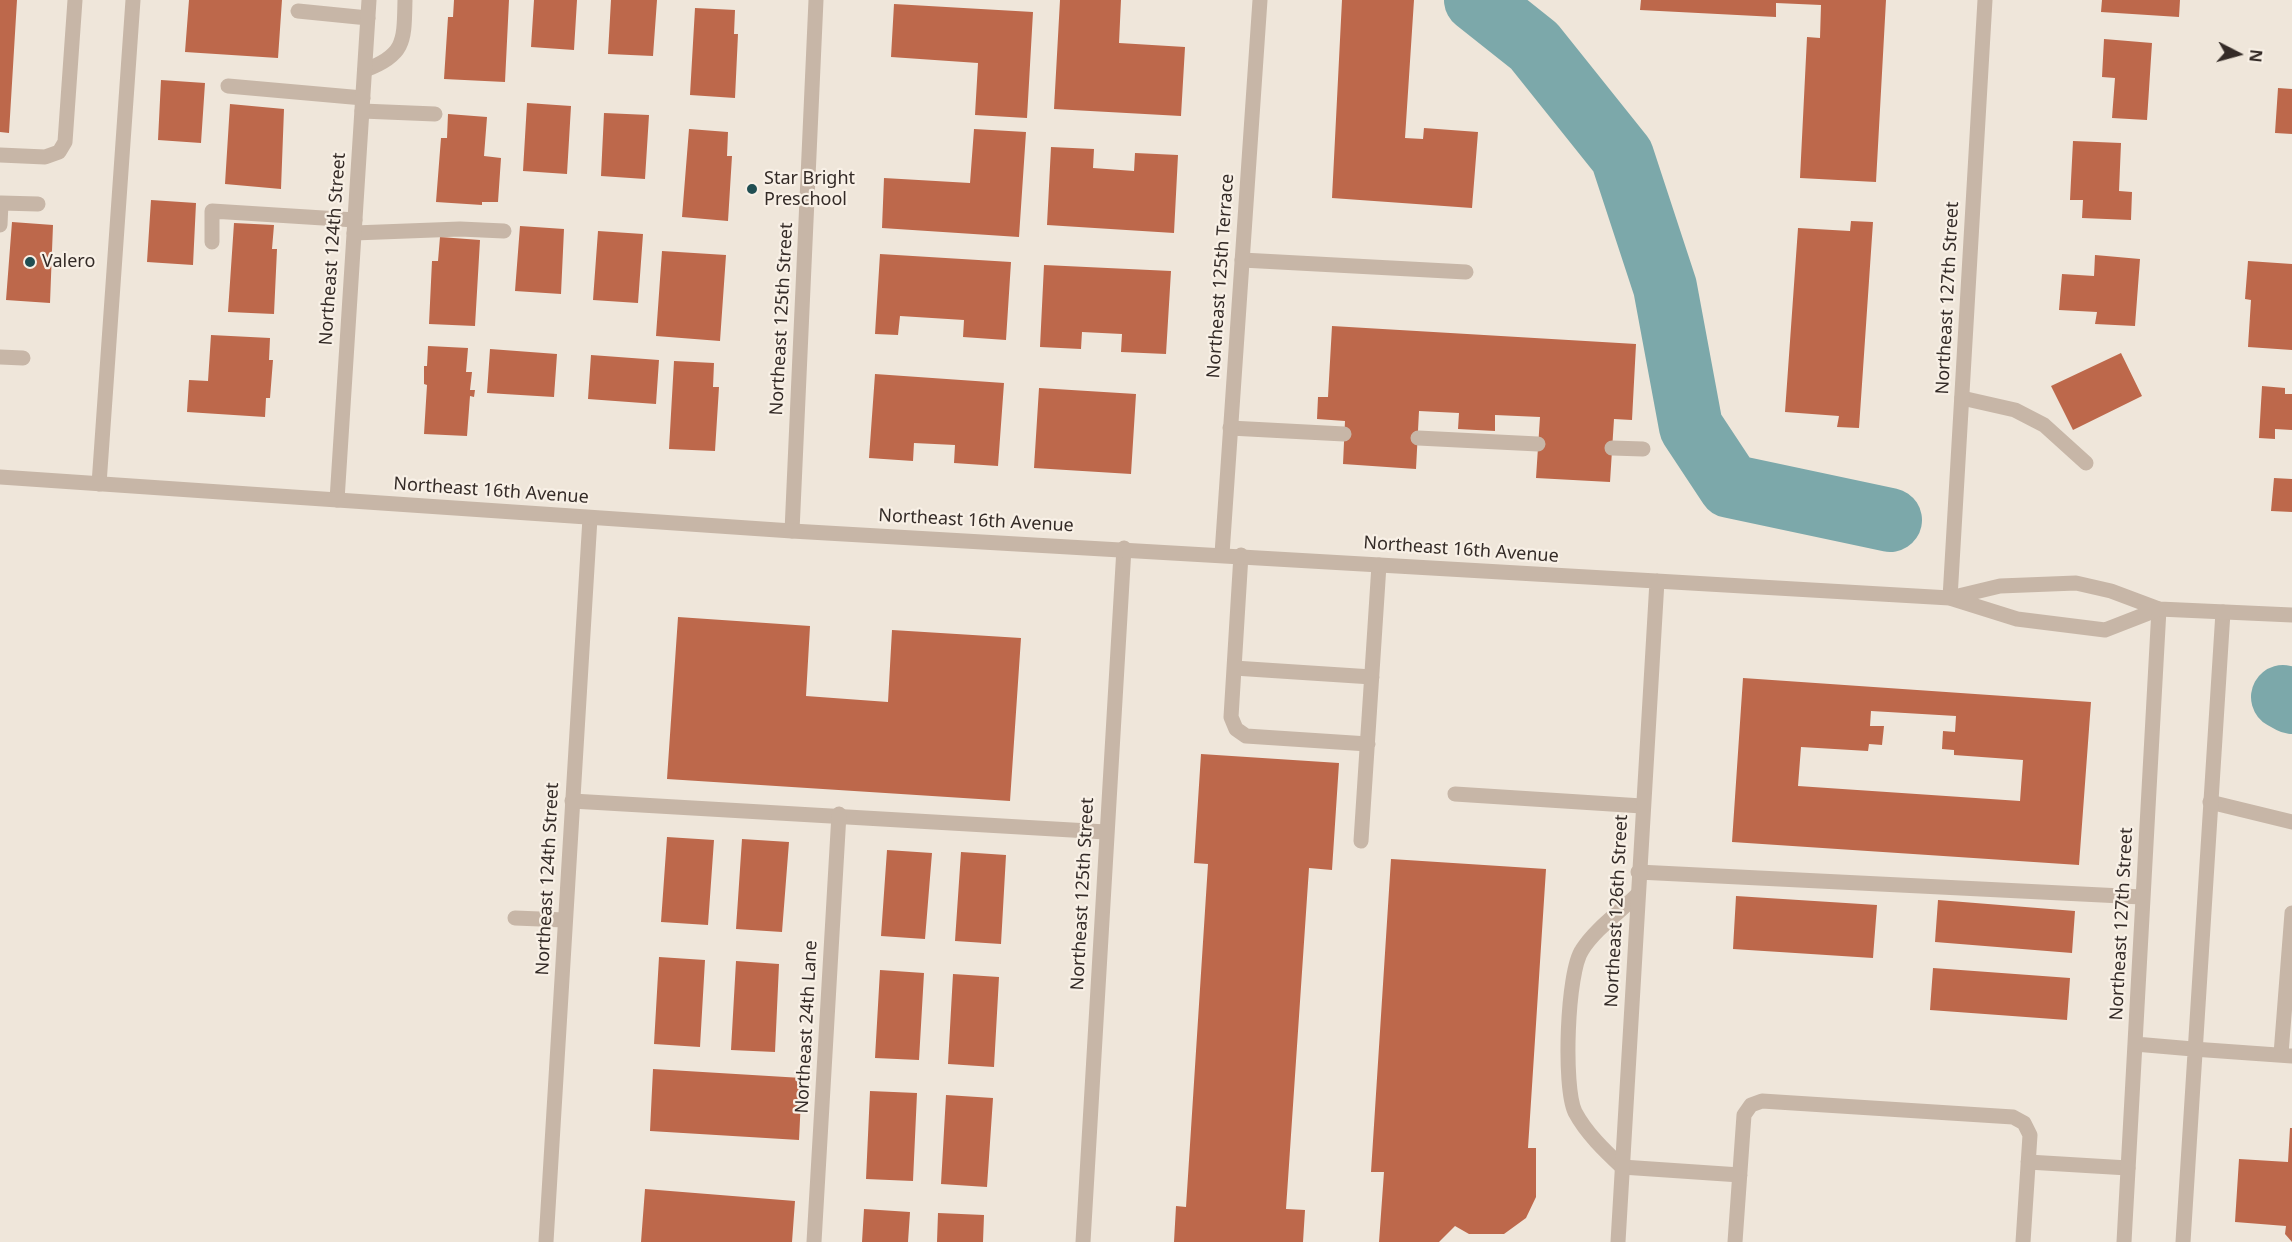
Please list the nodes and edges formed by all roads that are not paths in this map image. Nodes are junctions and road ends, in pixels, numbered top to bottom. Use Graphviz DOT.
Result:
graph roads {
  1 [pos="75,0"];
  2 [pos="133,0"];
  3 [pos="369,0"];
  4 [pos="405,0"];
  5 [pos="816,0"];
  6 [pos="1260,0"];
  7 [pos="1985,0"];
  8 [pos="298,11"];
  9 [pos="368,18"];
  10 [pos="365,70"];
  11 [pos="228,86"];
  12 [pos="362,104"];
  13 [pos="435,114"];
  14 [pos="0,155"];
  15 [pos="38,204"];
  16 [pos="0,225"];
  17 [pos="355,227"];
  18 [pos="504,231"];
  19 [pos="212,242"];
  20 [pos="1242,260"];
  21 [pos="1466,272"];
  22 [pos="0,357"];
  23 [pos="23,358"];
  24 [pos="1962,398"];
  25 [pos="1230,428"];
  26 [pos="1344,434"];
  27 [pos="1418,438"];
  28 [pos="1538,444"];
  29 [pos="1612,448"];
  30 [pos="1643,449"];
  31 [pos="2086,462"];
  32 [pos="0,477"];
  33 [pos="99,484"];
  34 [pos="337,500"];
  35 [pos="590,518"];
  36 [pos="792,531"];
  37 [pos="1124,549"];
  38 [pos="1222,554"];
  39 [pos="1241,555"];
  40 [pos="1379,565"];
  41 [pos="1657,581"];
  42 [pos="1950,598"];
  43 [pos="2159,609"];
  44 [pos="2223,612"];
  45 [pos="2292,615"];
  46 [pos="1234,668"];
  47 [pos="1372,677"];
  48 [pos="1368,744"];
  49 [pos="1455,795"];
  50 [pos="572,801"];
  51 [pos="2210,802"];
  52 [pos="1642,806"];
  53 [pos="839,814"];
  54 [pos="2292,822"];
  55 [pos="1106,832"];
  56 [pos="1361,842"];
  57 [pos="1638,872"];
  58 [pos="1637,895"];
  59 [pos="2142,897"];
  60 [pos="2292,913"];
  61 [pos="514,918"];
  62 [pos="565,920"];
  63 [pos="2135,1044"];
  64 [pos="2193,1049"];
  65 [pos="2287,1055"];
  66 [pos="2028,1162"];
  67 [pos="1622,1167"];
  68 [pos="2128,1168"];
  69 [pos="1740,1175"];
  70 [pos="546,1242"];
  71 [pos="814,1242"];
  72 [pos="1083,1242"];
  73 [pos="1618,1242"];
  74 [pos="1735,1242"];
  75 [pos="2023,1242"];
  76 [pos="2124,1242"];
  77 [pos="2183,1242"];
  1 -- 14 [label="street"];
  2 -- 33 [label="street"];
  3 -- 9 [label="street, Northeast 124th Street"];
  4 -- 10 [label="street"];
  5 -- 36 [label="street, Northeast 125th Street"];
  6 -- 20 [label="street, Northeast 125th Terrace"];
  7 -- 24 [label="street, Northeast 127th Street"];
  8 -- 9 [label="street"];
  9 -- 10 [label="street, Northeast 124th Street"];
  10 -- 12 [label="street, Northeast 124th Street"];
  11 -- 12 [label="street"];
  12 -- 13 [label="street"];
  12 -- 17 [label="street, Northeast 124th Street"];
  15 -- 16 [label="street"];
  17 -- 18 [label="street"];
  17 -- 19 [label="street"];
  17 -- 34 [label="street, Northeast 124th Street"];
  20 -- 21 [label="street"];
  20 -- 25 [label="street, Northeast 125th Terrace"];
  22 -- 23 [label="street"];
  24 -- 31 [label="street"];
  24 -- 42 [label="street, Northeast 127th Street"];
  25 -- 26 [label="street"];
  25 -- 38 [label="street, Northeast 125th Terrace"];
  27 -- 28 [label="street"];
  29 -- 30 [label="street"];
  32 -- 33 [label="street, Northeast 16th Avenue"];
  33 -- 34 [label="street, Northeast 16th Avenue"];
  34 -- 35 [label="street, Northeast 16th Avenue"];
  35 -- 36 [label="street, Northeast 16th Avenue"];
  35 -- 50 [label="street, Northeast 124th Street"];
  36 -- 37 [label="street, Northeast 16th Avenue"];
  37 -- 38 [label="street, Northeast 16th Avenue"];
  37 -- 55 [label="street, Northeast 125th Street"];
  38 -- 39 [label="street, Northeast 16th Avenue"];
  39 -- 40 [label="street, Northeast 16th Avenue"];
  39 -- 46 [label="street"];
  40 -- 41 [label="street, Northeast 16th Avenue"];
  40 -- 47 [label="street"];
  41 -- 42 [label="street, Northeast 16th Avenue"];
  41 -- 52 [label="street, Northeast 126th Street"];
  42 -- 43 [label="street, Northeast 16th Avenue"];
  42 -- 43 [label="street, Northeast 16th Avenue"];
  43 -- 44 [label="street, Northeast 16th Avenue"];
  43 -- 59 [label="street, Northeast 127th Street"];
  44 -- 45 [label="street, Northeast 16th Avenue"];
  44 -- 51 [label="street"];
  46 -- 47 [label="street"];
  46 -- 48 [label="street"];
  47 -- 48 [label="street"];
  48 -- 56 [label="street"];
  49 -- 52 [label="street"];
  50 -- 53 [label="street"];
  50 -- 62 [label="street, Northeast 124th Street"];
  51 -- 54 [label="street"];
  51 -- 64 [label="street"];
  52 -- 57 [label="street, Northeast 126th Street"];
  53 -- 55 [label="street"];
  53 -- 71 [label="street, Northeast 24th Lane"];
  55 -- 72 [label="street, Northeast 125th Street"];
  57 -- 58 [label="street, Northeast 126th Street"];
  57 -- 59 [label="street"];
  58 -- 67 [label="street, Northeast 126th Street"];
  58 -- 67 [label="street"];
  59 -- 63 [label="street, Northeast 127th Street"];
  60 -- 65 [label="street"];
  61 -- 62 [label="street"];
  62 -- 70 [label="street, Northeast 124th Street"];
  63 -- 64 [label="street"];
  63 -- 68 [label="street, Northeast 127th Street"];
  64 -- 65 [label="street"];
  64 -- 77 [label="street"];
  66 -- 68 [label="street"];
  66 -- 69 [label="street"];
  66 -- 75 [label="street"];
  67 -- 69 [label="street"];
  67 -- 73 [label="street, Northeast 126th Street"];
  68 -- 76 [label="street, Northeast 127th Street"];
  69 -- 74 [label="street"];
}
